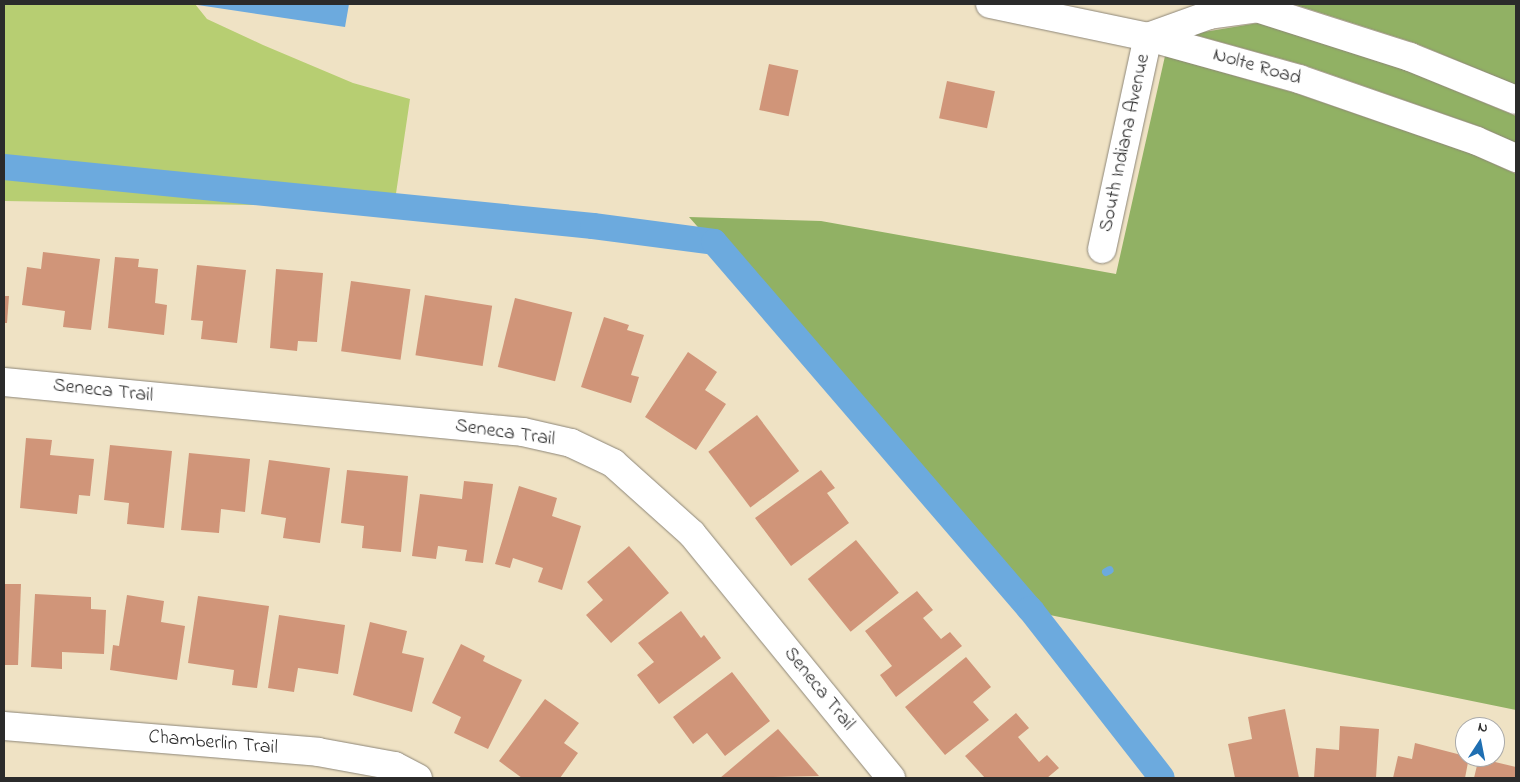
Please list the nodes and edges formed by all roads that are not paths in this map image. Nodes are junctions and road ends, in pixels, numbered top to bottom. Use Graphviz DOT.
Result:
graph roads {
  1 [pos="990,4"];
  2 [pos="1252,6"];
  3 [pos="1148,37"];
  4 [pos="1516,100"];
  5 [pos="1516,158"];
  6 [pos="1102,249"];
  7 [pos="4,382"];
  8 [pos="4,726"];
  9 [pos="418,778"];
  10 [pos="891,778"];
  1 -- 3 [label="street, Nolte Road"];
  2 -- 3 [label="street"];
  2 -- 4 [label="street"];
  3 -- 5 [label="street, Nolte Road"];
  3 -- 6 [label="street, South Indiana Avenue"];
  7 -- 10 [label="street, Seneca Trail"];
  8 -- 9 [label="street, Chamberlin Trail"];
}
